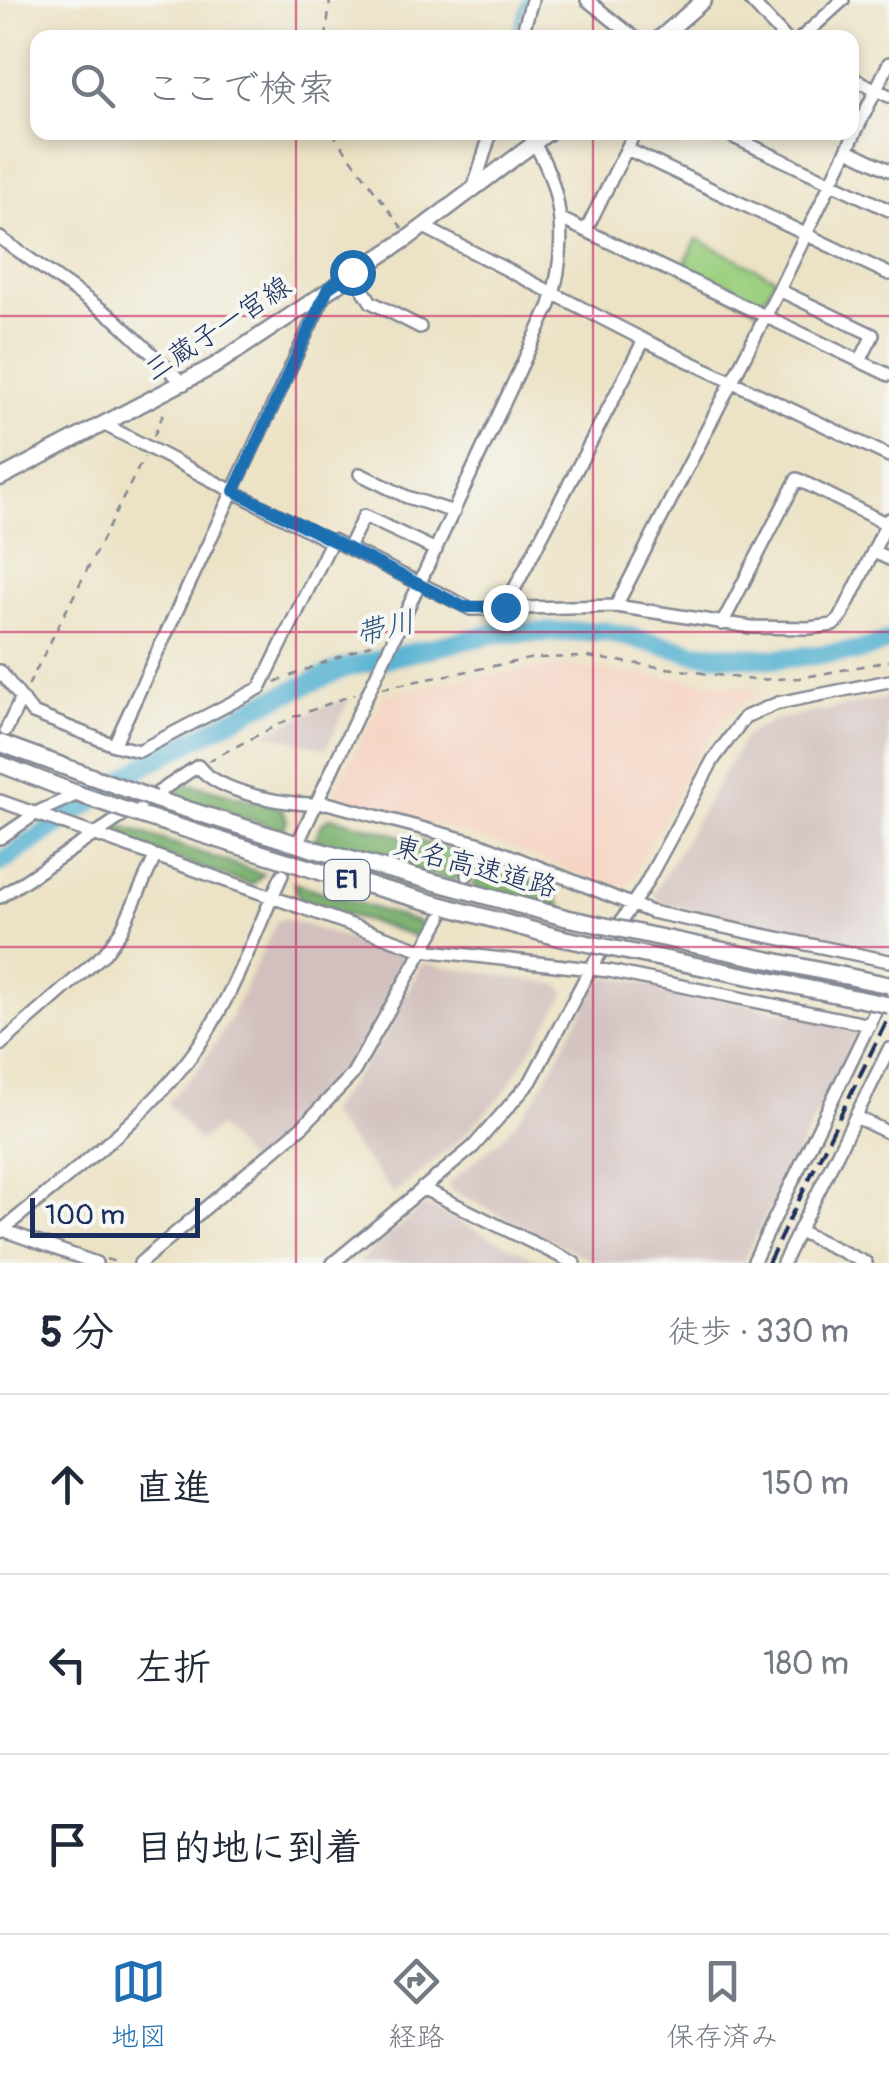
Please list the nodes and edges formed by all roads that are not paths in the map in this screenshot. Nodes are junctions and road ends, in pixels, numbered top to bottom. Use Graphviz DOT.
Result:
graph roads {
  1 [pos="532,0"];
  2 [pos="587,0"];
  3 [pos="704,0"];
  4 [pos="750,0"];
  5 [pos="843,0"];
  6 [pos="523,30"];
  7 [pos="624,30"];
  8 [pos="669,30"];
  9 [pos="778,30"];
  10 [pos="810,30"];
  11 [pos="889,64"];
  12 [pos="859,82"];
  13 [pos="876,90"];
  14 [pos="889,96"];
  15 [pos="859,126"];
  16 [pos="488,140"];
  17 [pos="540,140"];
  18 [pos="631,140"];
  19 [pos="750,140"];
  20 [pos="853,140"];
  21 [pos="535,144"];
  22 [pos="627,148"];
  23 [pos="848,150"];
  24 [pos="889,170"];
  25 [pos="833,182"];
  26 [pos="472,192"];
  27 [pos="889,210"];
  28 [pos="561,219"];
  29 [pos="424,226"];
  30 [pos="586,230"];
  31 [pos="805,236"];
  32 [pos="0,238"];
  33 [pos="352,272"];
  34 [pos="889,274"];
  35 [pos="328,288"];
  36 [pos="779,290"];
  37 [pos="553,294"];
  38 [pos="764,318"];
  39 [pos="420,326"];
  40 [pos="644,340"];
  41 [pos="860,361"];
  42 [pos="889,376"];
  43 [pos="733,382"];
  44 [pos="184,384"];
  45 [pos="105,425"];
  46 [pos="889,456"];
  47 [pos="360,474"];
  48 [pos="0,478"];
  49 [pos="234,491"];
  50 [pos="454,512"];
  51 [pos="888,522"];
  52 [pos="331,542"];
  53 [pos="348,548"];
  54 [pos="436,550"];
  55 [pos="873,551"];
  56 [pos="889,558"];
  57 [pos="420,582"];
  58 [pos="616,606"];
  59 [pos="505,607"];
  60 [pos="722,624"];
  61 [pos="0,671"];
  62 [pos="889,682"];
  63 [pos="21,699"];
  64 [pos="3,736"];
  65 [pos="114,745"];
  66 [pos="0,764"];
  67 [pos="78,794"];
  68 [pos="0,801"];
  69 [pos="315,805"];
  70 [pos="38,816"];
  71 [pos="90,834"];
  72 [pos="300,836"];
  73 [pos="0,838"];
  74 [pos="481,844"];
  75 [pos="155,857"];
  76 [pos="466,875"];
  77 [pos="282,876"];
  78 [pos="0,897"];
  79 [pos="272,898"];
  80 [pos="630,905"];
  81 [pos="440,918"];
  82 [pos="422,950"];
  83 [pos="889,960"];
  84 [pos="590,969"];
  85 [pos="889,984"];
  86 [pos="889,1005"];
  87 [pos="870,1025"];
  88 [pos="0,1045"];
  89 [pos="889,1050"];
  90 [pos="856,1117"];
  91 [pos="889,1133"];
  92 [pos="422,1188"];
  93 [pos="799,1230"];
  94 [pos="1,1231"];
  95 [pos="96,1263"];
  96 [pos="140,1263"];
  97 [pos="333,1263"];
  98 [pos="574,1263"];
  99 [pos="753,1263"];
  100 [pos="783,1263"];
  101 [pos="866,1263"];
  1 -- 6 [label="street"];
  2 -- 7 [label="street"];
  3 -- 8 [label="main road"];
  4 -- 9 [label="street"];
  5 -- 10 [label="street"];
  11 -- 13 [label="street"];
  12 -- 13 [label="street"];
  13 -- 14 [label="street"];
  13 -- 15 [label="street"];
  16 -- 26 [label="street"];
  17 -- 21 [label="main road, 三蔵子一宮線"];
  18 -- 22 [label="street"];
  19 -- 25 [label="street"];
  20 -- 23 [label="street"];
  21 -- 26 [label="main road, 三蔵子一宮線"];
  21 -- 28 [label="street"];
  22 -- 30 [label="street"];
  22 -- 31 [label="street"];
  23 -- 24 [label="street"];
  23 -- 25 [label="street"];
  25 -- 27 [label="street"];
  25 -- 31 [label="street"];
  26 -- 29 [label="main road, 三蔵子一宮線"];
  28 -- 30 [label="street"];
  28 -- 37 [label="street"];
  29 -- 33 [label="main road, 三蔵子一宮線"];
  29 -- 37 [label="street"];
  30 -- 38 [label="street"];
  31 -- 34 [label="street"];
  31 -- 36 [label="street"];
  32 -- 44 [label="street"];
  33 -- 35 [label="main road, 三蔵子一宮線"];
  33 -- 39 [label="street"];
  35 -- 44 [label="main road, 三蔵子一宮線"];
  35 -- 49 [label="street"];
  36 -- 38 [label="street"];
  36 -- 41 [label="street"];
  37 -- 40 [label="street"];
  37 -- 50 [label="street"];
  38 -- 41 [label="street"];
  38 -- 43 [label="street"];
  40 -- 43 [label="street"];
  40 -- 59 [label="street"];
  41 -- 42 [label="street"];
  43 -- 46 [label="street"];
  43 -- 58 [label="street"];
  44 -- 45 [label="main road, 三蔵子一宮線"];
  45 -- 48 [label="main road, 三蔵子一宮線"];
  45 -- 49 [label="street"];
  47 -- 50 [label="street"];
  49 -- 52 [label="street"];
  49 -- 65 [label="street"];
  50 -- 54 [label="street"];
  51 -- 55 [label="street"];
  51 -- 60 [label="street"];
  52 -- 53 [label="street"];
  52 -- 65 [label="street"];
  53 -- 54 [label="street"];
  53 -- 57 [label="street"];
  54 -- 57 [label="street"];
  55 -- 56 [label="street"];
  55 -- 60 [label="street"];
  57 -- 59 [label="street"];
  57 -- 69 [label="street"];
  58 -- 59 [label="street"];
  58 -- 60 [label="street"];
  61 -- 63 [label="street"];
  62 -- 80 [label="street"];
  63 -- 64 [label="street"];
  63 -- 65 [label="street"];
  64 -- 85 [label="highway, 東名高速道路 / E1, bridge"];
  66 -- 67 [label="highway, 東名高速道路"];
  67 -- 70 [label="street"];
  67 -- 86 [label="highway, 東名高速道路 / E1, bridge"];
  68 -- 70 [label="street"];
  69 -- 71 [label="street"];
  69 -- 72 [label="street"];
  69 -- 74 [label="street"];
  70 -- 71 [label="street"];
  70 -- 73 [label="street"];
  71 -- 75 [label="street"];
  71 -- 78 [label="street"];
  74 -- 76 [label="street"];
  74 -- 80 [label="street"];
  75 -- 79 [label="street"];
  75 -- 88 [label="street"];
  77 -- 79 [label="street"];
  79 -- 82 [label="street"];
  79 -- 94 [label="street"];
  80 -- 83 [label="street"];
  80 -- 84 [label="street"];
  81 -- 82 [label="street"];
  82 -- 84 [label="street"];
  82 -- 96 [label="street"];
  84 -- 87 [label="street"];
  84 -- 92 [label="street"];
  85 -- 87 [label="street"];
  87 -- 99 [label="street"];
  89 -- 90 [label="street"];
  90 -- 91 [label="street"];
  90 -- 93 [label="street"];
  92 -- 97 [label="street"];
  92 -- 98 [label="street"];
  93 -- 100 [label="street"];
  93 -- 101 [label="street"];
  94 -- 95 [label="street"];
}
